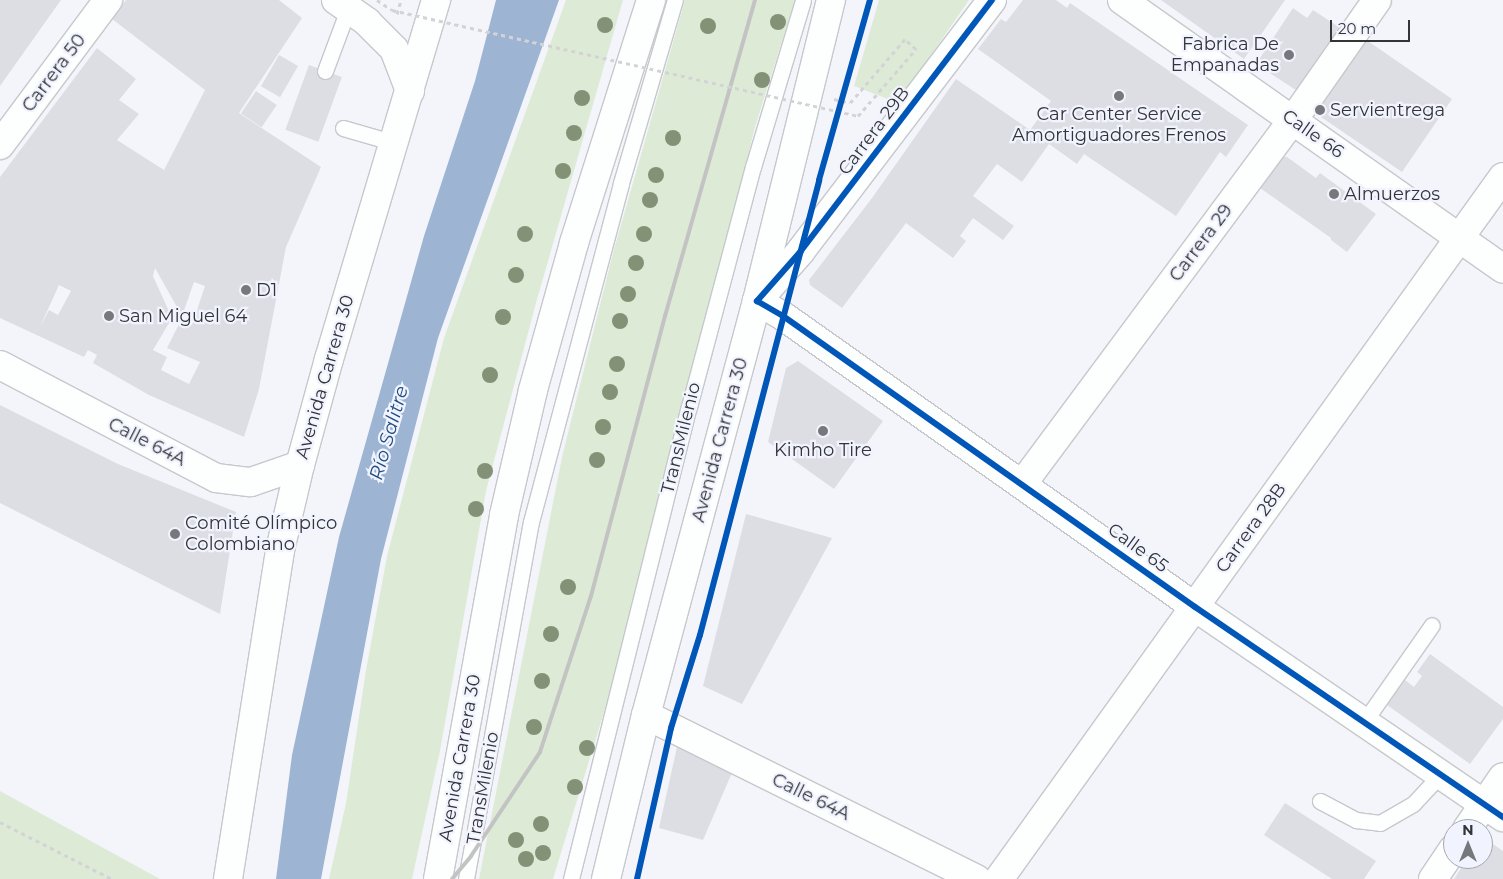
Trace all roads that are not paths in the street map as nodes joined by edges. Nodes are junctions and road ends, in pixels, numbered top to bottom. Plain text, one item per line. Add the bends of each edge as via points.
1 (108, 0) edge
2 (436, 0) edge
3 (651, 0) edge
4 (675, 0) edge
5 (804, 0) edge
6 (831, 0) edge
7 (992, 0) edge
8 (1122, 0) edge
9 (1377, 0) edge
10 (350, 3) edge
11 (325, 70) dead end
12 (410, 90) junction
13 (1293, 120) junction
14 (343, 128) dead end
15 (395, 143) junction
16 (0, 145) edge
17 (1503, 176) edge
18 (1459, 238) junction
19 (1503, 269) edge
20 (757, 301) junction
21 (0, 365) edge
22 (300, 465) junction
23 (1023, 483) junction
24 (1195, 607) junction
25 (1432, 625) dead end
26 (646, 716) junction
27 (1364, 722) junction
28 (1440, 775) junction
29 (1503, 777) edge
30 (1320, 801) dead end
31 (1494, 811) edge
32 (1482, 819) edge
33 (1443, 863) edge
34 (228, 879) edge
35 (438, 879) edge
36 (466, 879) edge
37 (571, 879) edge
38 (606, 879) edge
39 (977, 879) edge
40 (999, 879) edge
41 (1432, 879) edge

1 - 16 main road, Carrera 50
2 - 12 main road, Avenida Carrera 30
3 - 35 main road, Avenida Carrera 30 via 574,243 532,390 504,515
4 - 36 lane, TransMilenio via 621,183 531,522
5 - 37 lane, TransMilenio via 754,167 689,407
6 - 20 main road, Avenida Carrera 30
7 - 20 main road, Carrera 29B via 801,251
8 - 13 main road, Calle 66
9 - 13 main road, Carrera 29
10 - 11 lane
10 - 12 main road via 394,49
12 - 15 main road, Avenida Carrera 30
13 - 18 main road, Calle 66
13 - 23 main road, Carrera 29
14 - 15 lane
15 - 22 main road, Avenida Carrera 30
17 - 18 main road, Carrera 28B
18 - 19 main road, Calle 66
18 - 24 main road, Carrera 28B
20 - 23 main road, Calle 65
20 - 26 main road, Avenida Carrera 30
21 - 22 main road, Calle 64A via 216,478 251,482
22 - 34 main road, Avenida Carrera 30 via 280,550
23 - 24 main road, Calle 65
24 - 27 main road, Calle 65
24 - 40 main road, Carrera 28B
25 - 27 lane
26 - 38 main road, Avenida Carrera 30
26 - 39 main road, Calle 64A
27 - 28 main road, Calle 65
28 - 30 lane via 1413,804 1380,823 1356,820
28 - 31 main road, Calle 65
29 - 31 main road
31 - 32 main road
33 - 41 main road

